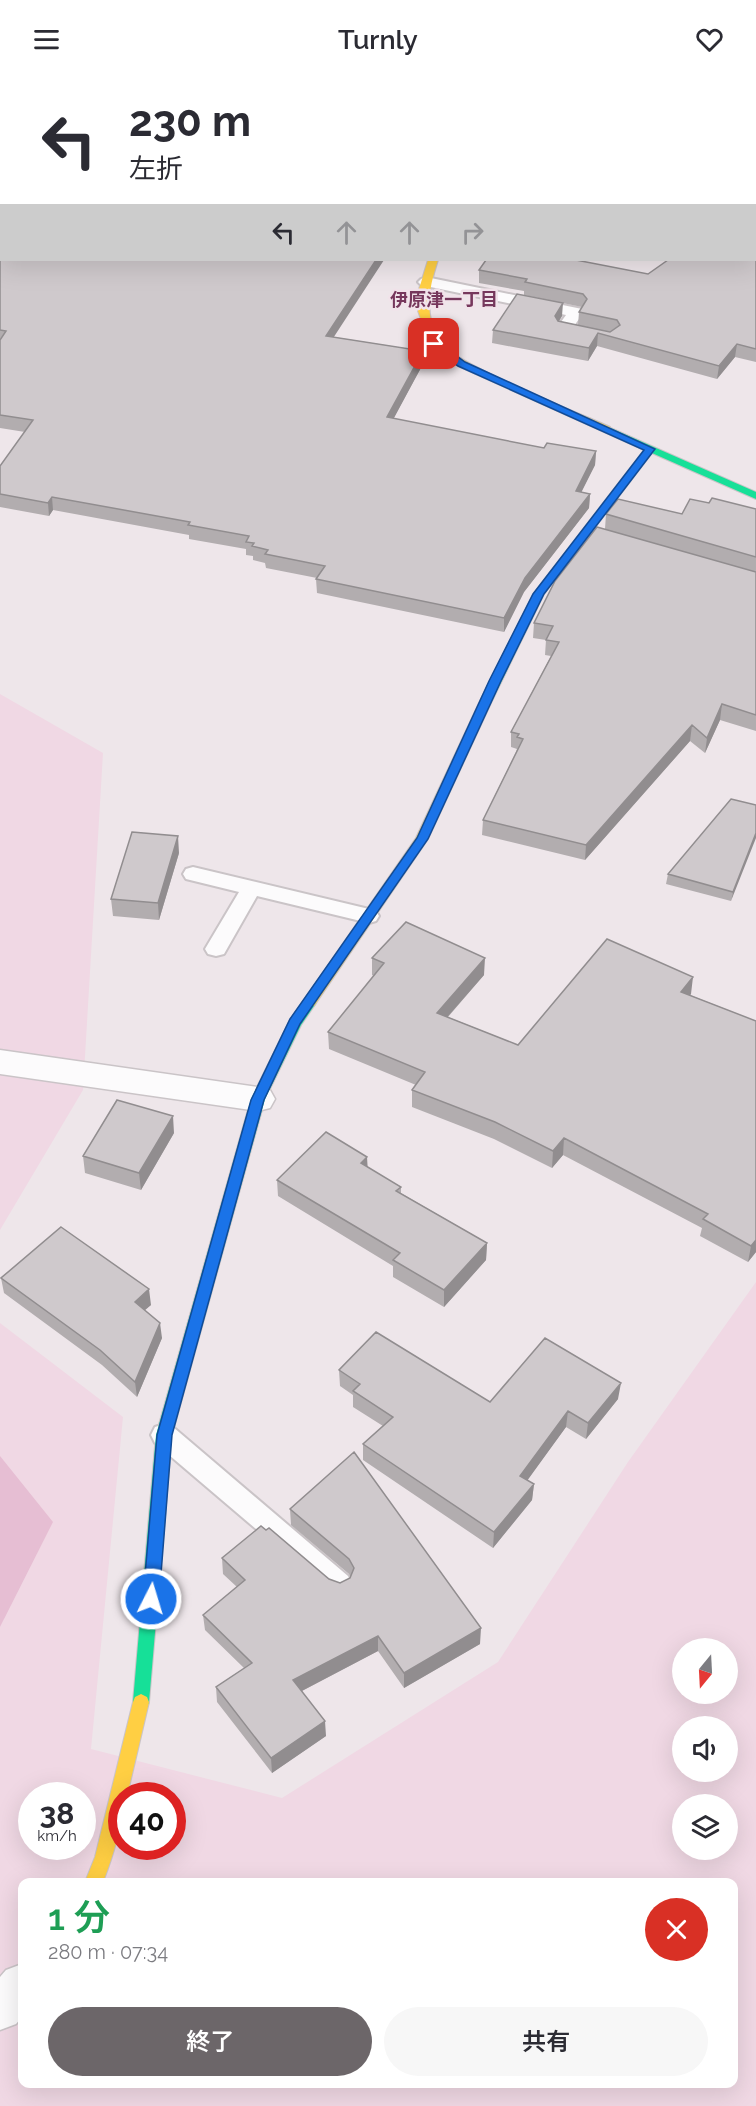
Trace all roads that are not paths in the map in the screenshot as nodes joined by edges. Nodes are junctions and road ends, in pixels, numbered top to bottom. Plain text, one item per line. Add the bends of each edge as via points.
1 (433, 261) edge
2 (426, 282) junction
3 (598, 336) edge
4 (650, 449) junction
5 (756, 496) edge
6 (586, 531) junction
7 (609, 537) edge
8 (193, 874) dead end
9 (252, 888) junction
10 (369, 916) junction
11 (216, 949) dead end
12 (0, 1062) edge
13 (258, 1100) junction
14 (164, 1435) junction
15 (339, 1584) edge
16 (96, 1878) edge
17 (18, 1990) edge
18 (0, 2008) edge

1 - 2 street
2 - 3 lane via 576,312 564,329
2 - 4 street via 423,311 431,337 452,358
4 - 5 street
4 - 6 street
6 - 7 lane
6 - 10 street via 539,594 422,839
8 - 9 lane
9 - 10 lane
9 - 11 lane
10 - 13 street via 295,1023
12 - 13 street
13 - 14 street
14 - 15 lane
14 - 16 street via 144,1692
17 - 18 street

